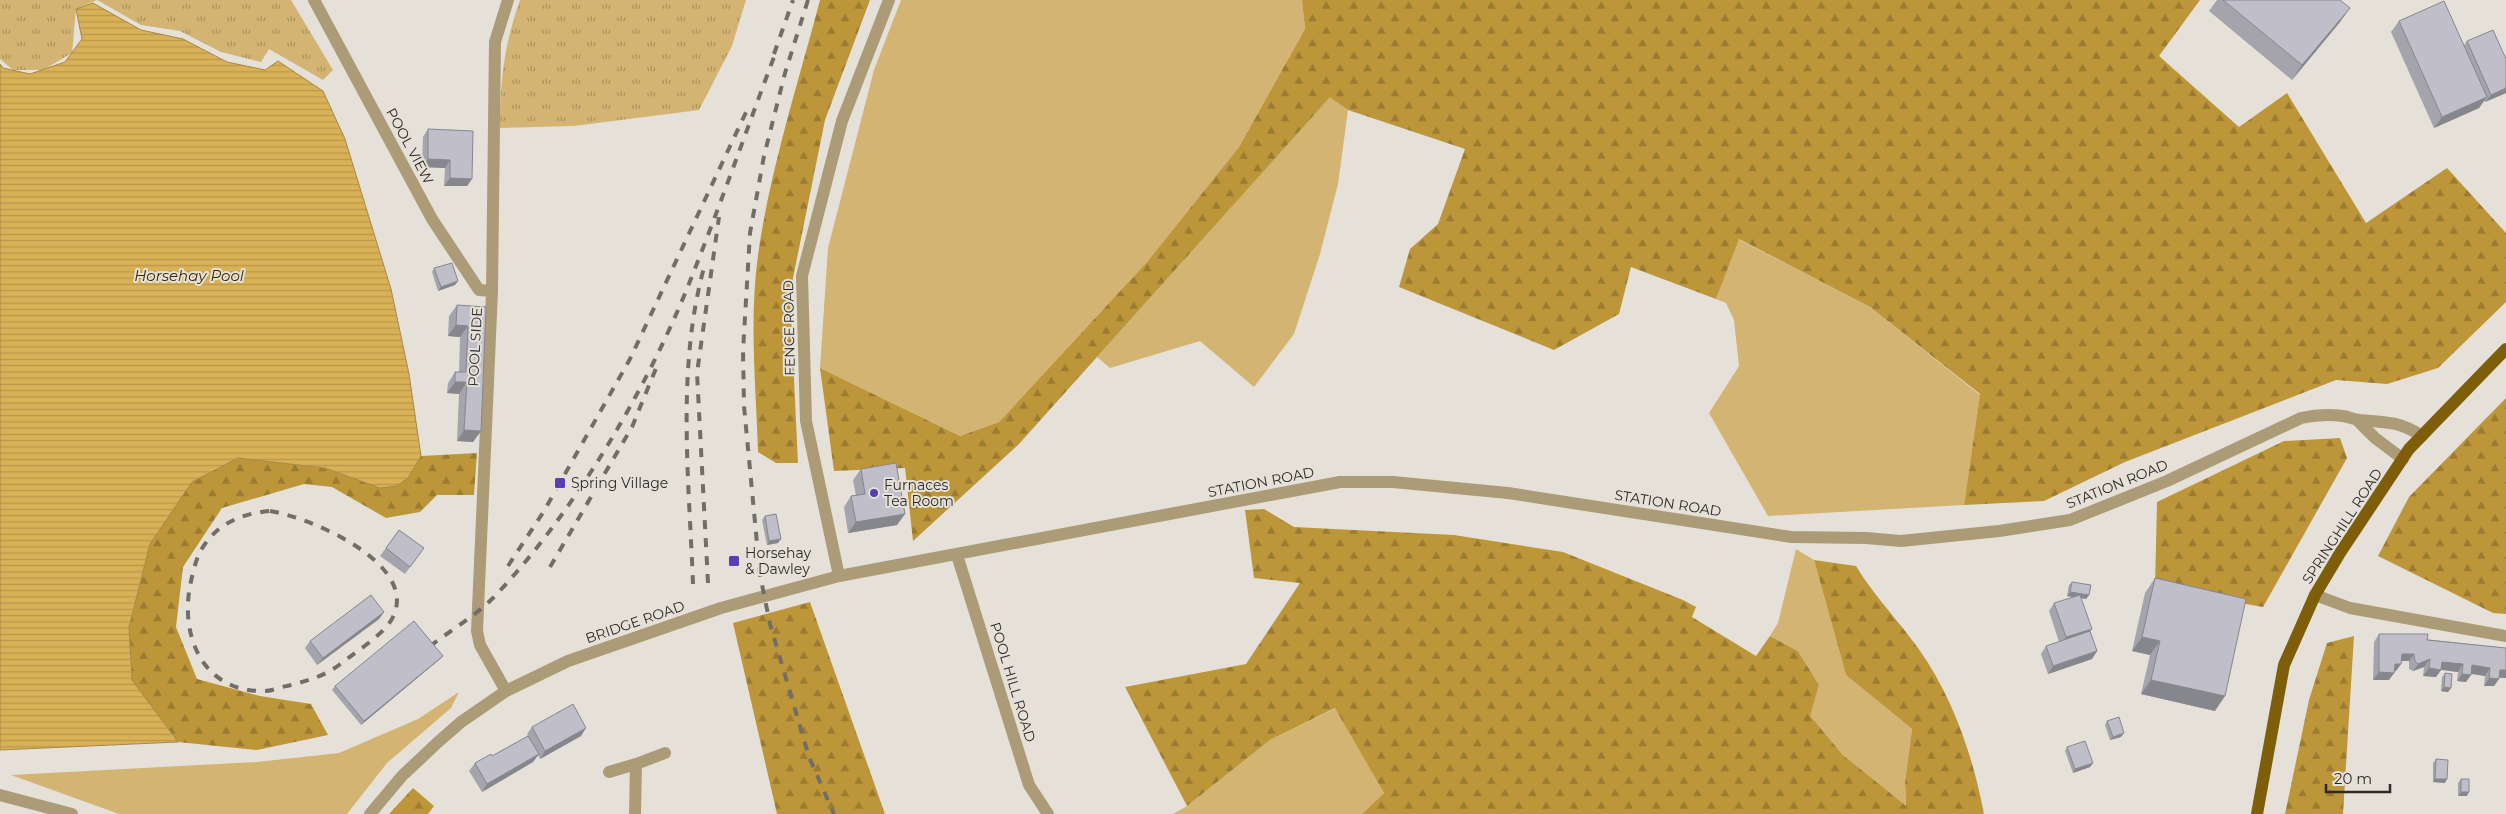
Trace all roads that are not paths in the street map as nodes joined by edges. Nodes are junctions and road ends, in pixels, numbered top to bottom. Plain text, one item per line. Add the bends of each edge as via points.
1 (314, 0) edge
2 (508, 0) edge
3 (888, 0) edge
4 (492, 291) junction
5 (2506, 349) edge
6 (2357, 420) junction
7 (2422, 436) junction
8 (2403, 458) junction
9 (958, 555) junction
10 (839, 576) junction
11 (2315, 595) junction
12 (2506, 636) edge
13 (506, 691) junction
14 (666, 753) dead end
15 (636, 764) junction
16 (609, 772) dead end
17 (0, 795) edge
18 (72, 814) edge
19 (370, 814) edge
20 (635, 814) edge
21 (1048, 814) edge
22 (2257, 814) edge

1 - 4 street, POOL VIEW via 432,219 479,290
2 - 4 street, POOL SIDE via 494,42
3 - 10 street, FENCE ROAD via 842,121 802,276 806,421
4 - 13 street, POOL SIDE via 477,631 480,645
5 - 7 main road, SPRINGHILL ROAD
6 - 7 street, STATION ROAD via 2395,423 2407,426
6 - 8 street
6 - 9 street, STATION ROAD via 2344,416 2300,418 2166,481 2070,520 1901,542 1790,537 1508,493 1393,482 1351,482
7 - 8 main road, SPRINGHILL ROAD
8 - 11 main road, SPRINGHILL ROAD
9 - 10 street, BRIDGE ROAD
9 - 21 street, POOL HILL ROAD via 1029,785
10 - 13 street, BRIDGE ROAD via 721,608 568,661
11 - 12 street via 2350,608
11 - 22 main road, SPRINGHILL ROAD via 2284,665
13 - 19 street, BRIDGE ROAD via 437,743 402,776
14 - 15 street
15 - 16 street
15 - 20 street
17 - 18 street

